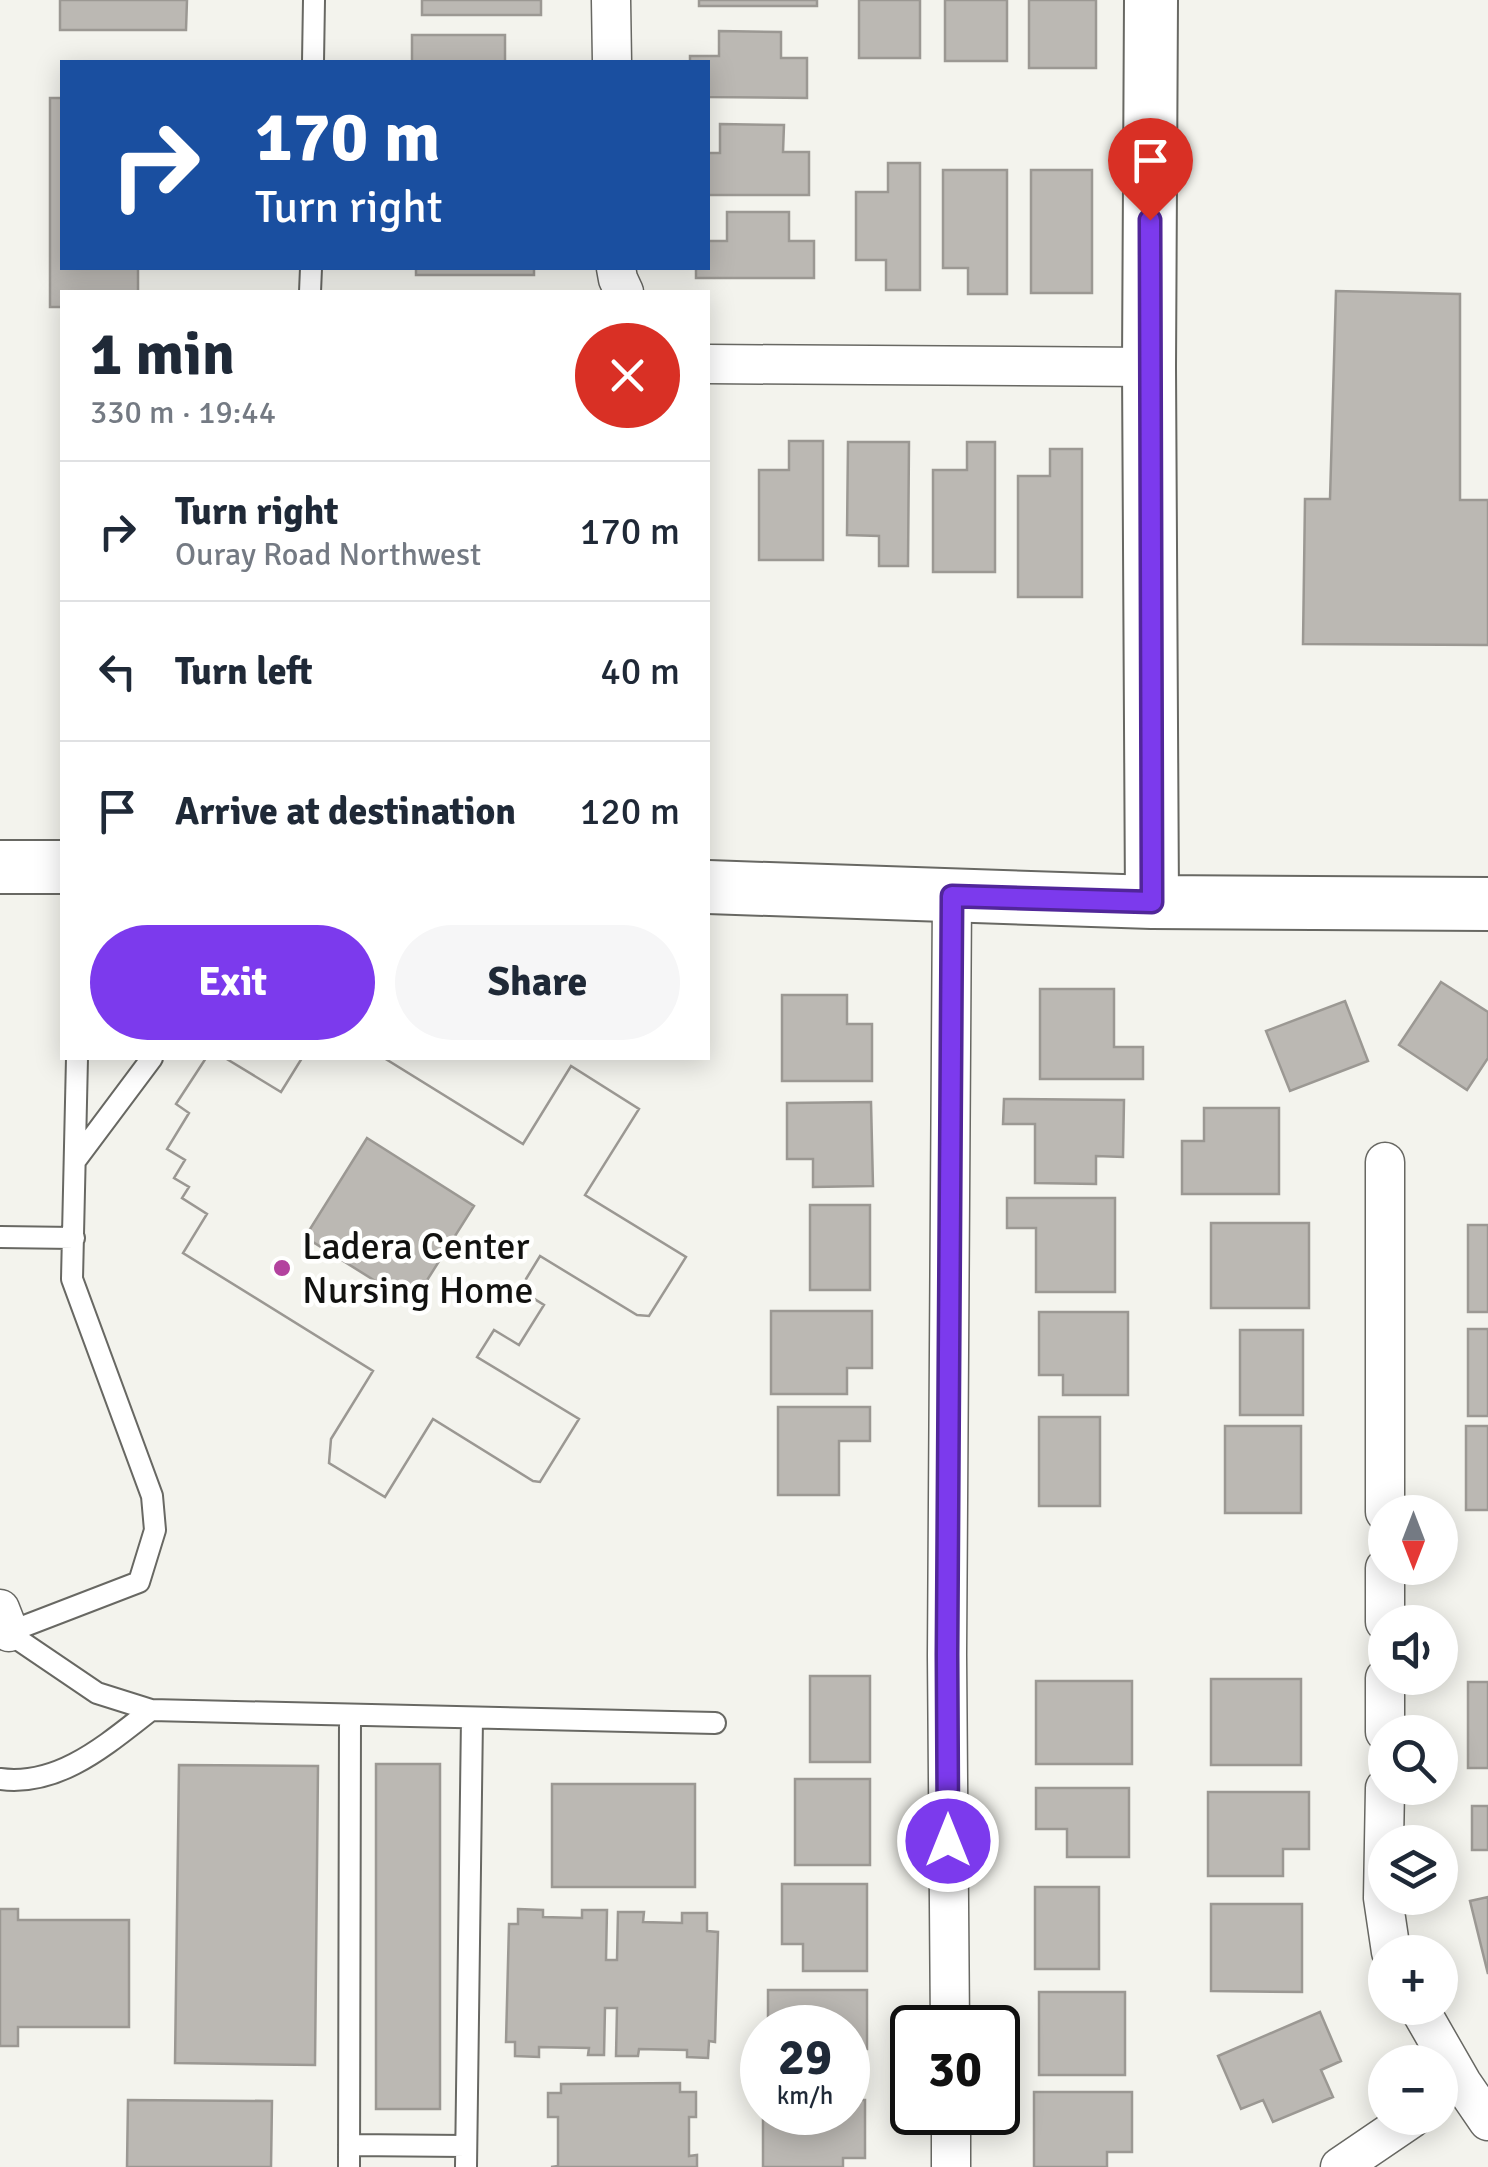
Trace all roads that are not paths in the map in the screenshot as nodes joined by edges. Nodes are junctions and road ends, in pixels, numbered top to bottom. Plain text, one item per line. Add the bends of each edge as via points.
1 (314, 0) edge
2 (611, 0) edge
3 (1151, 0) edge
4 (313, 60) edge
5 (612, 60) edge
6 (710, 364) edge
7 (1150, 367) junction
8 (0, 867) edge
9 (60, 867) edge
10 (710, 888) edge
11 (952, 896) junction
12 (1152, 902) junction
13 (1488, 904) edge
14 (77, 1060) edge
15 (151, 1060) edge
16 (75, 1161) junction
17 (1385, 1162) dead end
18 (0, 1237) edge
19 (74, 1238) junction
20 (1385, 1495) edge
21 (3, 1624) edge
22 (150, 1710) junction
23 (350, 1714) junction
24 (472, 1718) junction
25 (715, 1723) dead end
26 (0, 1779) edge
27 (1385, 1805) edge
28 (1389, 1935) edge
29 (950, 2005) edge
30 (1458, 2097) edge
31 (1488, 2121) edge
32 (950, 2135) edge
33 (1387, 2135) edge
34 (349, 2145) junction
35 (466, 2157) edge
36 (349, 2167) edge
37 (951, 2167) edge
38 (1340, 2167) edge

1 - 4 lane
2 - 5 street
3 - 7 street
6 - 7 street
7 - 12 street
8 - 9 street
10 - 11 street
11 - 12 street
11 - 29 street
12 - 13 street
14 - 16 lane
15 - 16 lane
16 - 19 lane
17 - 20 street
18 - 19 lane
19 - 21 lane via 72,1280 152,1496 155,1530 139,1582
21 - 22 lane via 97,1693
22 - 23 lane
22 - 26 lane via 95,1754 48,1776
23 - 24 lane
23 - 34 lane
24 - 25 lane
24 - 35 lane
27 - 28 street
30 - 31 street
32 - 37 street
33 - 38 street
34 - 35 lane
34 - 36 lane

